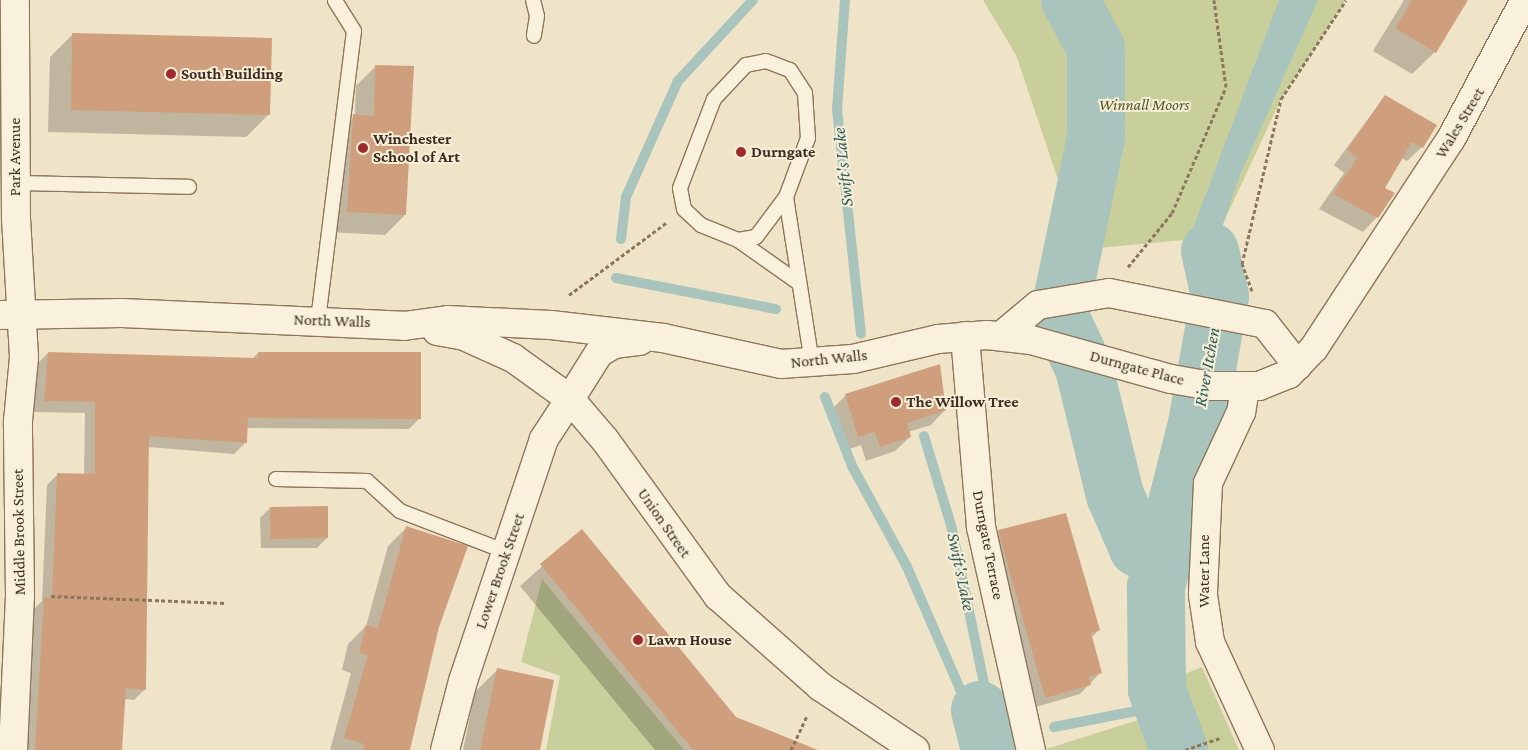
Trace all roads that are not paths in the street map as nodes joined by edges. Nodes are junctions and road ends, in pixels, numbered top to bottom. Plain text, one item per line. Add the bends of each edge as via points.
1 (15, 0) edge
2 (335, 0) edge
3 (533, 0) edge
4 (1525, 0) edge
5 (534, 36) dead end
6 (15, 183) junction
7 (189, 187) dead end
8 (786, 196) junction
9 (738, 240) junction
10 (1386, 241) joint
11 (799, 283) junction
12 (9, 314) edge
13 (318, 320) junction
14 (404, 326) junction
15 (965, 336) junction
16 (1001, 336) junction
17 (663, 338) junction
18 (812, 363) junction
19 (1298, 366) junction
20 (1240, 387) junction
21 (570, 399) junction
22 (276, 479) dead end
23 (507, 552) junction
24 (13, 750) edge
25 (445, 750) edge
26 (915, 750) edge
27 (1031, 750) edge
28 (1260, 750) edge

1 - 6 street, Park Avenue
2 - 13 lane via 354,31
3 - 5 lane via 537,16
4 - 10 street, Wales Street via 1499,56
6 - 7 lane
6 - 12 street, Park Avenue
8 - 9 lane via 756,237
8 - 9 lane via 808,138 806,93 790,70 766,61 746,65 714,99 680,188 684,209 701,225
8 - 11 lane
9 - 11 lane
10 - 19 street, Durngate Place via 1314,348
11 - 18 lane
12 - 13 street, North Walls
12 - 24 street, Middle Brook Street via 24,357 18,422 20,595
13 - 14 street, North Walls
14 - 17 street, North Walls via 458,320 551,325
14 - 21 street, Union Street via 464,336 512,358
15 - 16 street, Durngate Place
15 - 18 street, North Walls
15 - 27 street, Durngate Terrace via 981,527
16 - 19 street via 1038,305 1108,293 1265,324
16 - 20 street, Durngate Place via 1054,346 1171,379
17 - 18 street, North Walls via 781,364
17 - 21 street, North Walls via 614,344 599,353
19 - 20 street, Durngate Place via 1280,379
20 - 28 street, Water Lane via 1241,412 1208,483 1203,595 1212,650
21 - 23 street, Lower Brook Street via 544,440
21 - 26 street, Union Street via 605,440 718,596 821,687
22 - 23 lane via 367,481 400,511
23 - 25 street, Lower Brook Street

